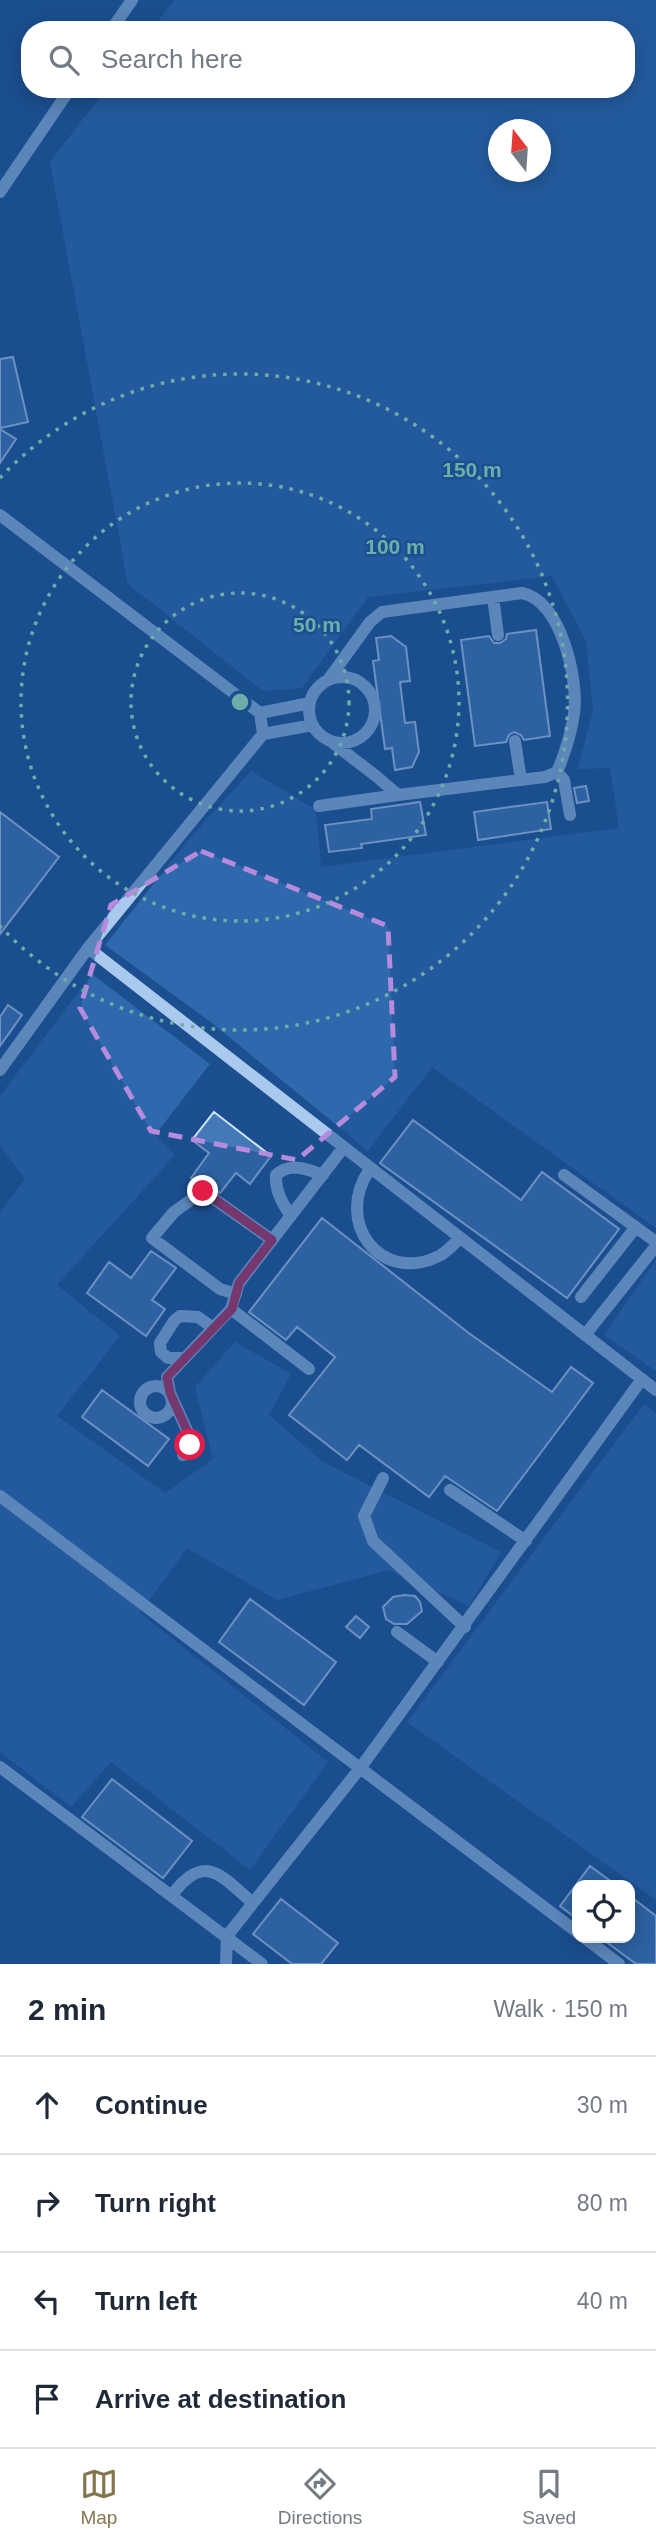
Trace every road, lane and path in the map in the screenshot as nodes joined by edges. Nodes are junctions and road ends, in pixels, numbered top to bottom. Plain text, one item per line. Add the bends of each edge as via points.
1 (132, 0) edge
2 (117, 21) edge
3 (64, 98) edge
4 (0, 192) edge
5 (0, 515) edge
6 (493, 597) junction
7 (498, 635) dead end
8 (328, 680) junction
9 (310, 703) junction
10 (260, 713) junction
11 (313, 725) junction
12 (263, 734) junction
13 (329, 740) junction
14 (515, 741) dead end
15 (557, 772) junction
16 (521, 780) junction
17 (398, 795) junction
18 (318, 806) dead end
19 (570, 815) dead end
20 (88, 948) junction
21 (0, 1070) edge
22 (343, 1148) junction
23 (370, 1169) junction
24 (323, 1175) junction
25 (564, 1175) dead end
26 (291, 1216) junction
27 (636, 1227) junction
28 (460, 1238) junction
29 (272, 1240) junction
30 (656, 1244) edge
31 (236, 1294) junction
32 (581, 1297) dead end
33 (232, 1309) junction
34 (213, 1328) junction
35 (585, 1335) junction
36 (185, 1359) junction
37 (309, 1368) dead end
38 (642, 1379) junction
39 (656, 1390) edge
40 (183, 1455) dead end
41 (383, 1478) dead end
42 (450, 1490) dead end
43 (0, 1496) edge
44 (526, 1541) junction
45 (464, 1627) junction
46 (397, 1632) dead end
47 (438, 1662) junction
48 (0, 1767) edge
49 (361, 1767) junction
50 (172, 1895) junction
51 (253, 1903) junction
52 (572, 1928) edge
53 (227, 1936) junction
54 (592, 1943) edge
55 (226, 1964) edge
56 (262, 1964) edge
57 (619, 1964) edge

1 - 2 lane
3 - 4 lane
5 - 10 lane
6 - 7 lane
6 - 8 lane via 382,612
6 - 15 lane via 522,593 537,599 563,639 575,690 574,712
8 - 9 lane
8 - 13 lane via 339,677 360,682 368,689 375,709 360,737 340,743
9 - 10 lane
9 - 11 lane
10 - 12 lane
11 - 12 lane
11 - 13 lane
12 - 20 lane
13 - 17 lane
14 - 16 lane
15 - 16 lane
15 - 19 lane via 564,780
16 - 17 lane
17 - 18 lane
20 - 21 lane
20 - 22 lane
22 - 23 lane
22 - 24 lane
23 - 28 lane
23 - 28 lane via 360,1186 356,1211 362,1234 376,1250 399,1262 414,1262 440,1256
24 - 26 lane
24 - 26 lane via 297,1167 276,1175 279,1195
25 - 27 lane
26 - 29 lane
27 - 30 lane
27 - 32 lane
28 - 35 lane
29 - 31 lane via 239,1283
29 - 31 lane via 203,1191 174,1212 152,1238 220,1289
30 - 35 lane
31 - 33 lane
33 - 34 lane
33 - 37 lane
34 - 36 lane
34 - 36 lane via 198,1317 180,1316 174,1321 160,1343 161,1352
35 - 38 lane
36 - 40 lane via 167,1377 190,1437
38 - 39 lane
38 - 44 lane
41 - 45 lane via 364,1516 373,1541
42 - 44 lane
43 - 49 lane
44 - 45 lane
45 - 47 lane
46 - 47 lane
47 - 49 lane
48 - 50 lane
49 - 51 lane
49 - 52 lane
50 - 51 lane via 191,1875 213,1871
50 - 53 lane
51 - 53 lane
53 - 55 lane
53 - 56 lane
54 - 57 lane

